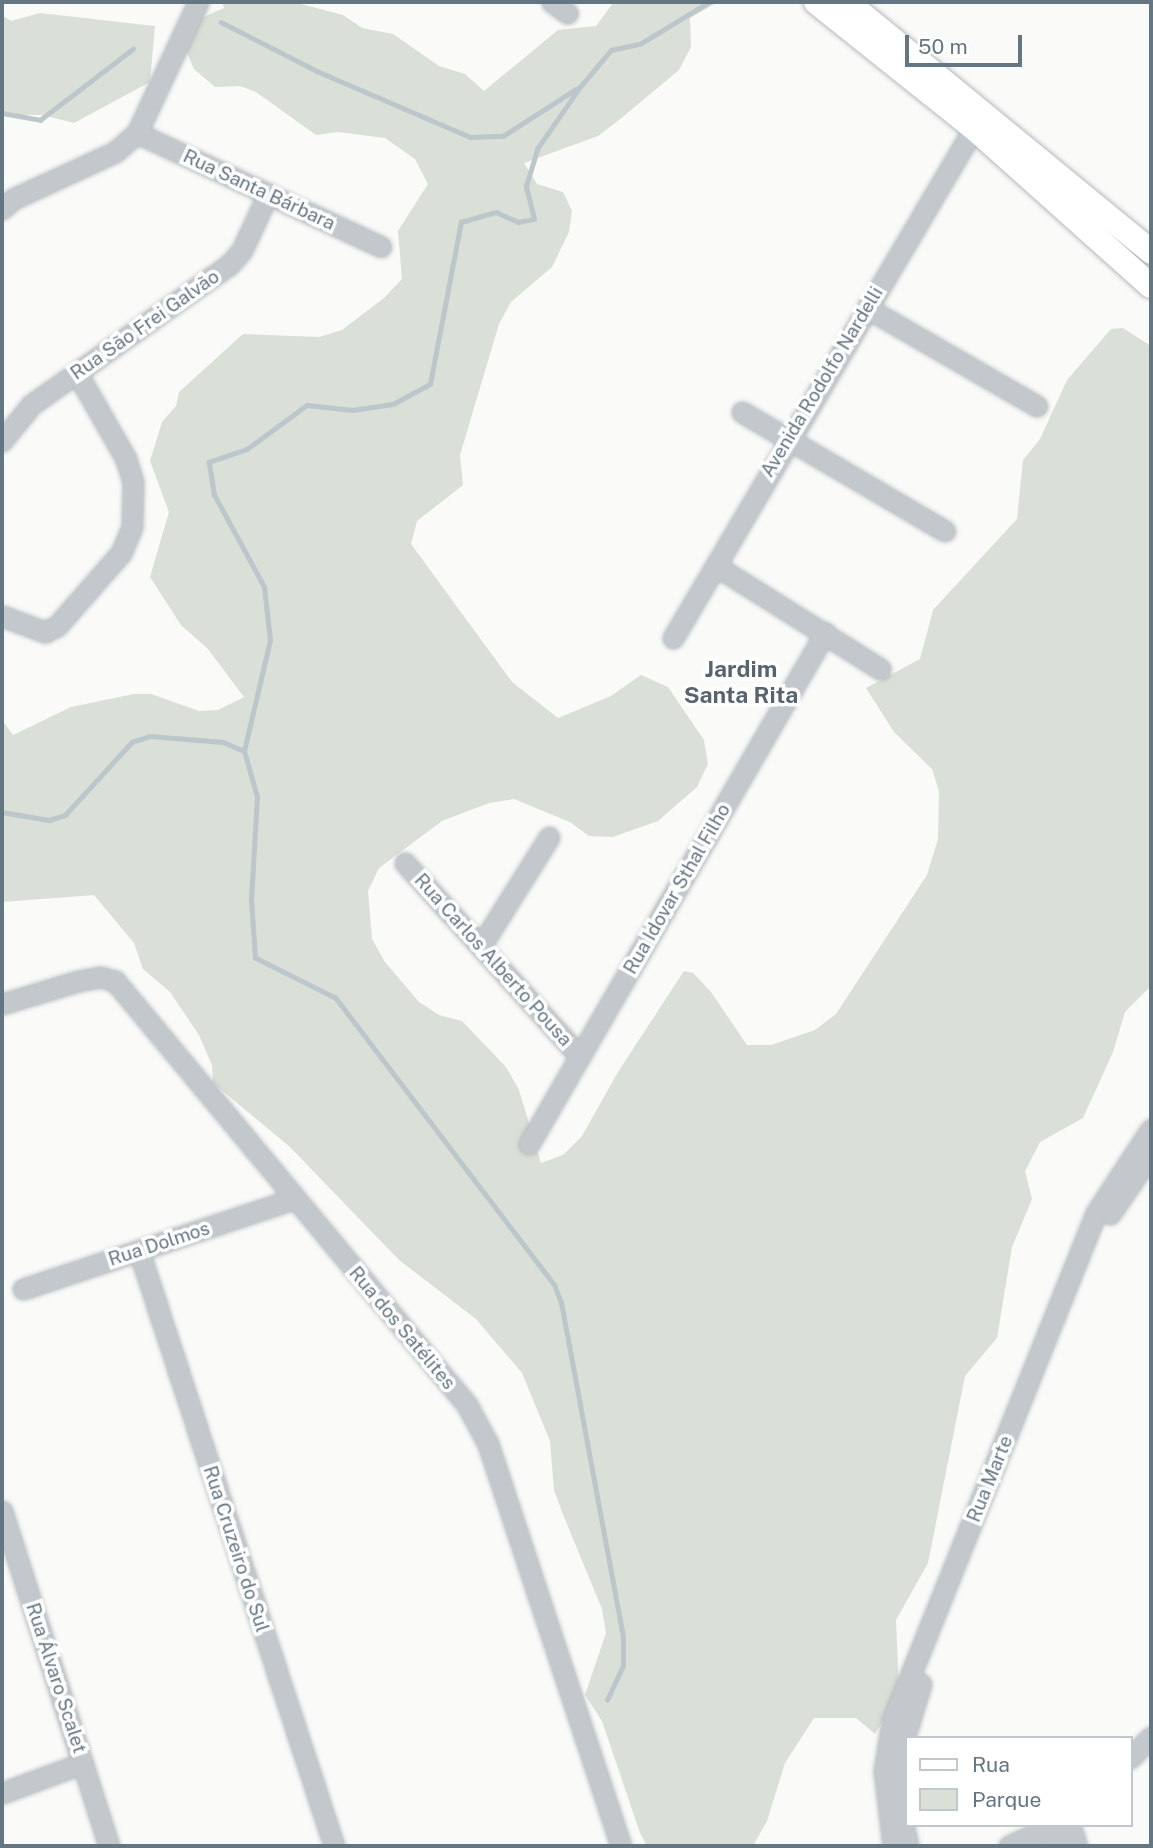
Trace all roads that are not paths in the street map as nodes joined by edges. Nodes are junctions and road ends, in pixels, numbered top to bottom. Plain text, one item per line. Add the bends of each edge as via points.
1 (198, 2) edge
2 (817, 2) edge
3 (847, 2) edge
4 (974, 128) junction
5 (137, 133) junction
6 (268, 194) junction
7 (2, 209) edge
8 (381, 247) dead end
9 (1151, 252) edge
10 (1151, 286) edge
11 (867, 307) junction
12 (77, 373) junction
13 (1037, 406) dead end
14 (742, 412) dead end
15 (787, 439) junction
16 (2, 441) edge
17 (944, 531) dead end
18 (716, 566) junction
19 (2, 616) edge
20 (825, 633) junction
21 (673, 638) dead end
22 (880, 669) dead end
23 (549, 836) dead end
24 (405, 863) dead end
25 (482, 944) junction
26 (2, 1004) edge
27 (580, 1057) junction
28 (1151, 1129) edge
29 (529, 1144) dead end
30 (1151, 1154) edge
31 (294, 1199) junction
32 (139, 1251) junction
33 (23, 1289) dead end
34 (2, 1511) edge
35 (905, 1736) edge
36 (1151, 1737) edge
37 (904, 1738) edge
38 (1132, 1756) edge
39 (83, 1763) junction
40 (2, 1793) edge
41 (1071, 1827) edge
42 (1050, 1828) edge
43 (109, 1846) edge
44 (334, 1846) edge
45 (621, 1846) edge
46 (892, 1846) edge
47 (908, 1846) edge
48 (1009, 1846) edge
49 (1065, 1846) edge
50 (1077, 1846) edge

1 - 5 street
2 - 4 main road
3 - 9 main road
4 - 10 main road
4 - 11 street, Avenida Rodolfo Nardelli
5 - 6 street, Rua Santa Bárbara
5 - 7 street via 115,152 13,199
6 - 8 street, Rua Santa Bárbara
6 - 12 street, Rua São Frei Galvão via 242,250 230,264
11 - 13 street
11 - 15 street, Avenida Rodolfo Nardelli
12 - 16 street, Rua São Frei Galvão via 31,405
12 - 19 street via 133,481 132,527 121,553 57,626 46,632
14 - 15 street
15 - 17 street
15 - 18 street, Avenida Rodolfo Nardelli
18 - 20 street
18 - 21 street, Avenida Rodolfo Nardelli
20 - 22 street
20 - 27 street, Rua Idovar Sthal Filho
23 - 25 street
24 - 25 street, Rua Carlos Alberto Pousa
25 - 27 street, Rua Carlos Alberto Pousa
26 - 31 street, Rua dos Satélites via 100,976 115,981 132,995
27 - 29 street, Rua Idovar Sthal Filho
28 - 46 street, Rua Marte via 1096,1213 892,1721 884,1771
30 - 35 street, Rua Marte via 1108,1218 914,1701
31 - 32 street, Rua Dolmos
31 - 45 street, Rua dos Satélites via 467,1405 483,1434
32 - 33 street, Rua Dolmos
32 - 44 street, Rua Cruzeiro do Sul
34 - 39 street, Rua Álvaro Scalet
36 - 38 street
37 - 47 street, Rua Marte via 898,1801
39 - 40 street
39 - 43 street, Rua Álvaro Scalet
41 - 50 street
42 - 48 street
42 - 49 street

